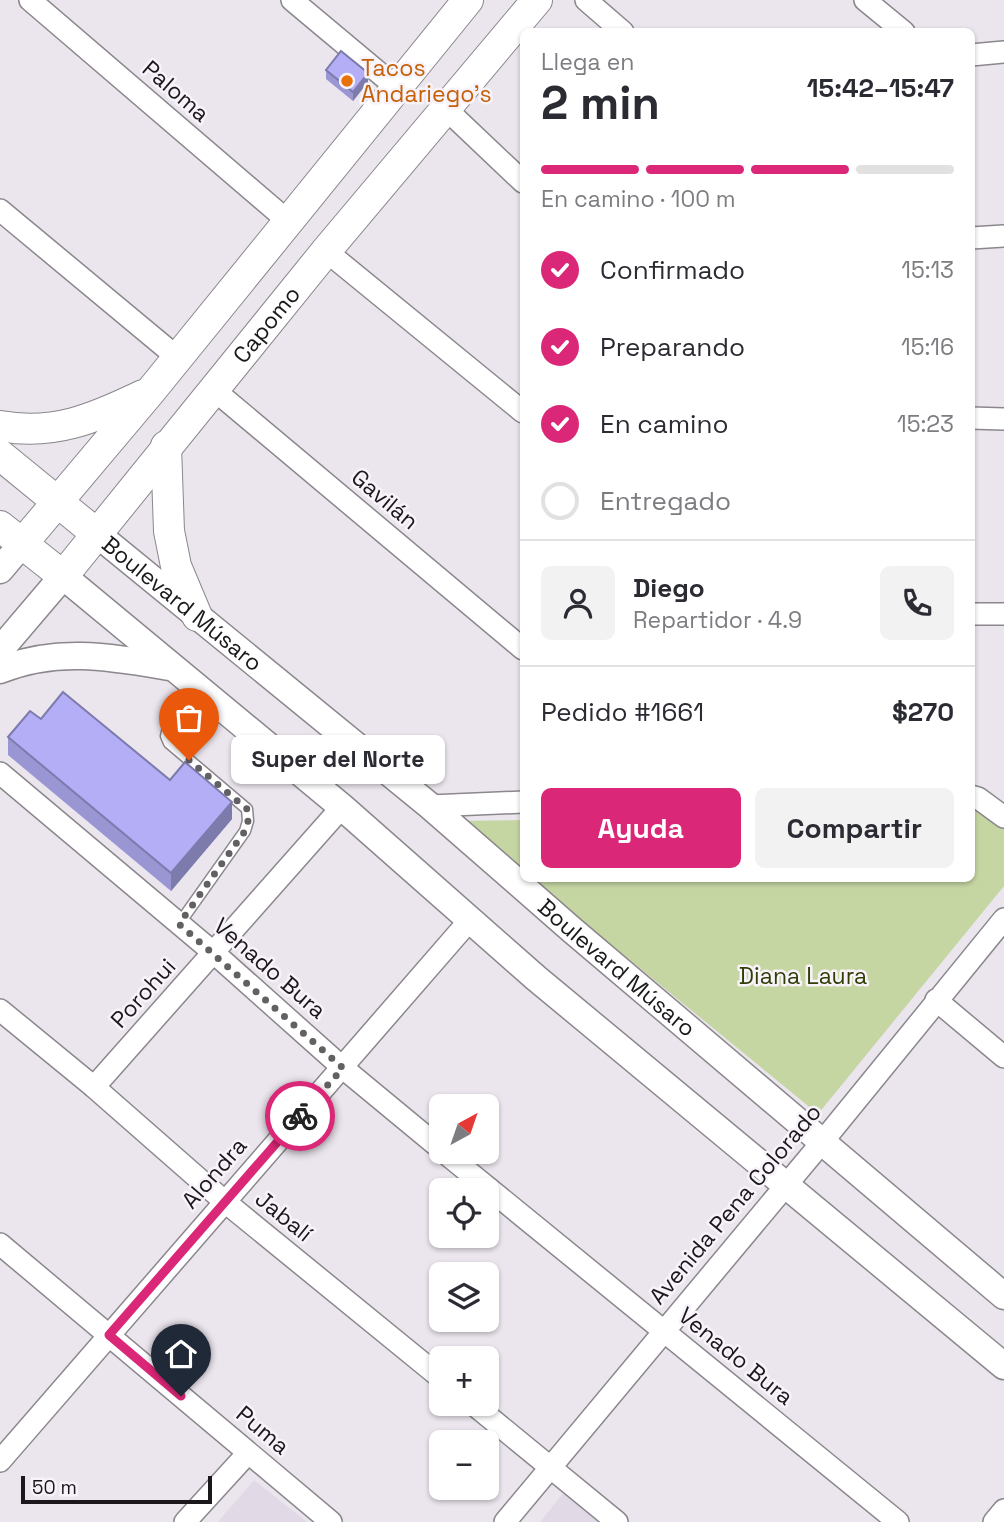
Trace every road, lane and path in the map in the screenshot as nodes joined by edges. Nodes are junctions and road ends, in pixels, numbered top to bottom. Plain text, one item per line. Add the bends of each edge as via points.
1 (30, 0) edge
2 (292, 0) edge
3 (468, 0) edge
4 (537, 0) edge
5 (586, 0) edge
6 (865, 0) edge
7 (618, 28) edge
8 (899, 28) edge
9 (1004, 52) edge
10 (975, 55) edge
11 (396, 88) junction
12 (446, 109) junction
13 (520, 179) edge
14 (0, 210) edge
15 (289, 222) junction
16 (1004, 236) edge
17 (975, 238) edge
18 (326, 251) junction
19 (178, 358) junction
20 (213, 389) junction
21 (150, 392) junction
22 (520, 410) edge
23 (975, 418) edge
24 (1004, 419) edge
25 (0, 426) edge
26 (166, 446) junction
27 (0, 455) edge
28 (58, 502) junction
29 (97, 534) junction
30 (11, 535) edge
31 (0, 570) edge
32 (63, 576) junction
33 (975, 614) edge
34 (1004, 614) edge
35 (197, 616) junction
36 (520, 646) edge
37 (0, 650) edge
38 (172, 667) junction
39 (0, 670) edge
40 (201, 690) junction
41 (0, 773) edge
42 (975, 797) edge
43 (520, 802) edge
44 (430, 806) junction
45 (342, 807) junction
46 (1004, 817) edge
47 (1004, 919) edge
48 (470, 921) junction
49 (179, 924) junction
50 (214, 953) junction
51 (936, 1000) junction
52 (0, 1010) edge
53 (1004, 1057) edge
54 (343, 1068) junction
55 (94, 1087) junction
56 (429, 1139) edge
57 (823, 1141) junction
58 (459, 1164) edge
59 (787, 1184) junction
60 (224, 1201) junction
61 (0, 1244) edge
62 (1004, 1296) edge
63 (664, 1331) junction
64 (109, 1335) junction
65 (1004, 1366) edge
66 (429, 1368) edge
67 (488, 1416) edge
68 (248, 1453) junction
69 (0, 1461) edge
70 (551, 1467) junction
71 (1004, 1510) edge
72 (185, 1522) edge
73 (331, 1522) edge
74 (505, 1522) edge
75 (618, 1522) edge
76 (898, 1522) edge
77 (994, 1522) edge

1 - 15 street, Paloma
2 - 11 street
3 - 11 main road, Capomo
4 - 12 main road, Capomo
5 - 7 street
6 - 8 street
9 - 10 street
11 - 15 main road, Capomo
12 - 13 street
12 - 18 main road, Capomo
14 - 19 street
15 - 19 main road, Capomo
16 - 17 street
18 - 20 main road, Capomo
18 - 22 street
19 - 21 main road, Capomo
20 - 26 main road, Capomo
20 - 36 street, Gavilán
21 - 25 main road via 50,429
21 - 28 main road, Capomo
23 - 24 street
26 - 29 main road, Capomo
26 - 35 main road via 169,531 176,566
27 - 28 main road, Boulevard Músaro
28 - 29 main road, Boulevard Músaro
28 - 30 main road, Capomo
29 - 32 main road, Capomo
29 - 35 street, Boulevard Músaro
30 - 31 street, Capomo
30 - 32 main road
32 - 37 street, Capomo
32 - 38 street
33 - 34 street
35 - 44 street, Boulevard Músaro
38 - 39 street via 97,655 25,660
38 - 40 street
40 - 45 street
40 - 49 lane via 168,727 166,736 247,809 248,821
41 - 49 street, Venado Bura
42 - 46 street
43 - 44 street
44 - 57 street, Boulevard Músaro
45 - 48 street
45 - 50 street, Porohui
47 - 51 street, Avenida Pena Colorado
48 - 54 street, Alondra
48 - 59 street
49 - 50 street, Venado Bura
50 - 54 street, Venado Bura
50 - 55 street, Porohui
51 - 53 street
51 - 57 street, Avenida Pena Colorado
52 - 55 street, Jabalí
54 - 56 street, Venado Bura
54 - 60 street, Alondra
55 - 60 street, Jabalí
57 - 59 street, Avenida Pena Colorado
57 - 62 street, Boulevard Músaro
58 - 63 street, Venado Bura
59 - 63 street, Avenida Pena Colorado
59 - 65 street
60 - 64 street, Alondra
60 - 66 street, Jabalí
61 - 64 street, Puma
63 - 70 street, Avenida Pena Colorado
63 - 76 street, Venado Bura
64 - 68 street, Puma
64 - 69 street, Alondra
67 - 70 street
68 - 72 street
68 - 73 street, Puma
70 - 74 street, Avenida Pena Colorado
70 - 75 street
71 - 77 street

